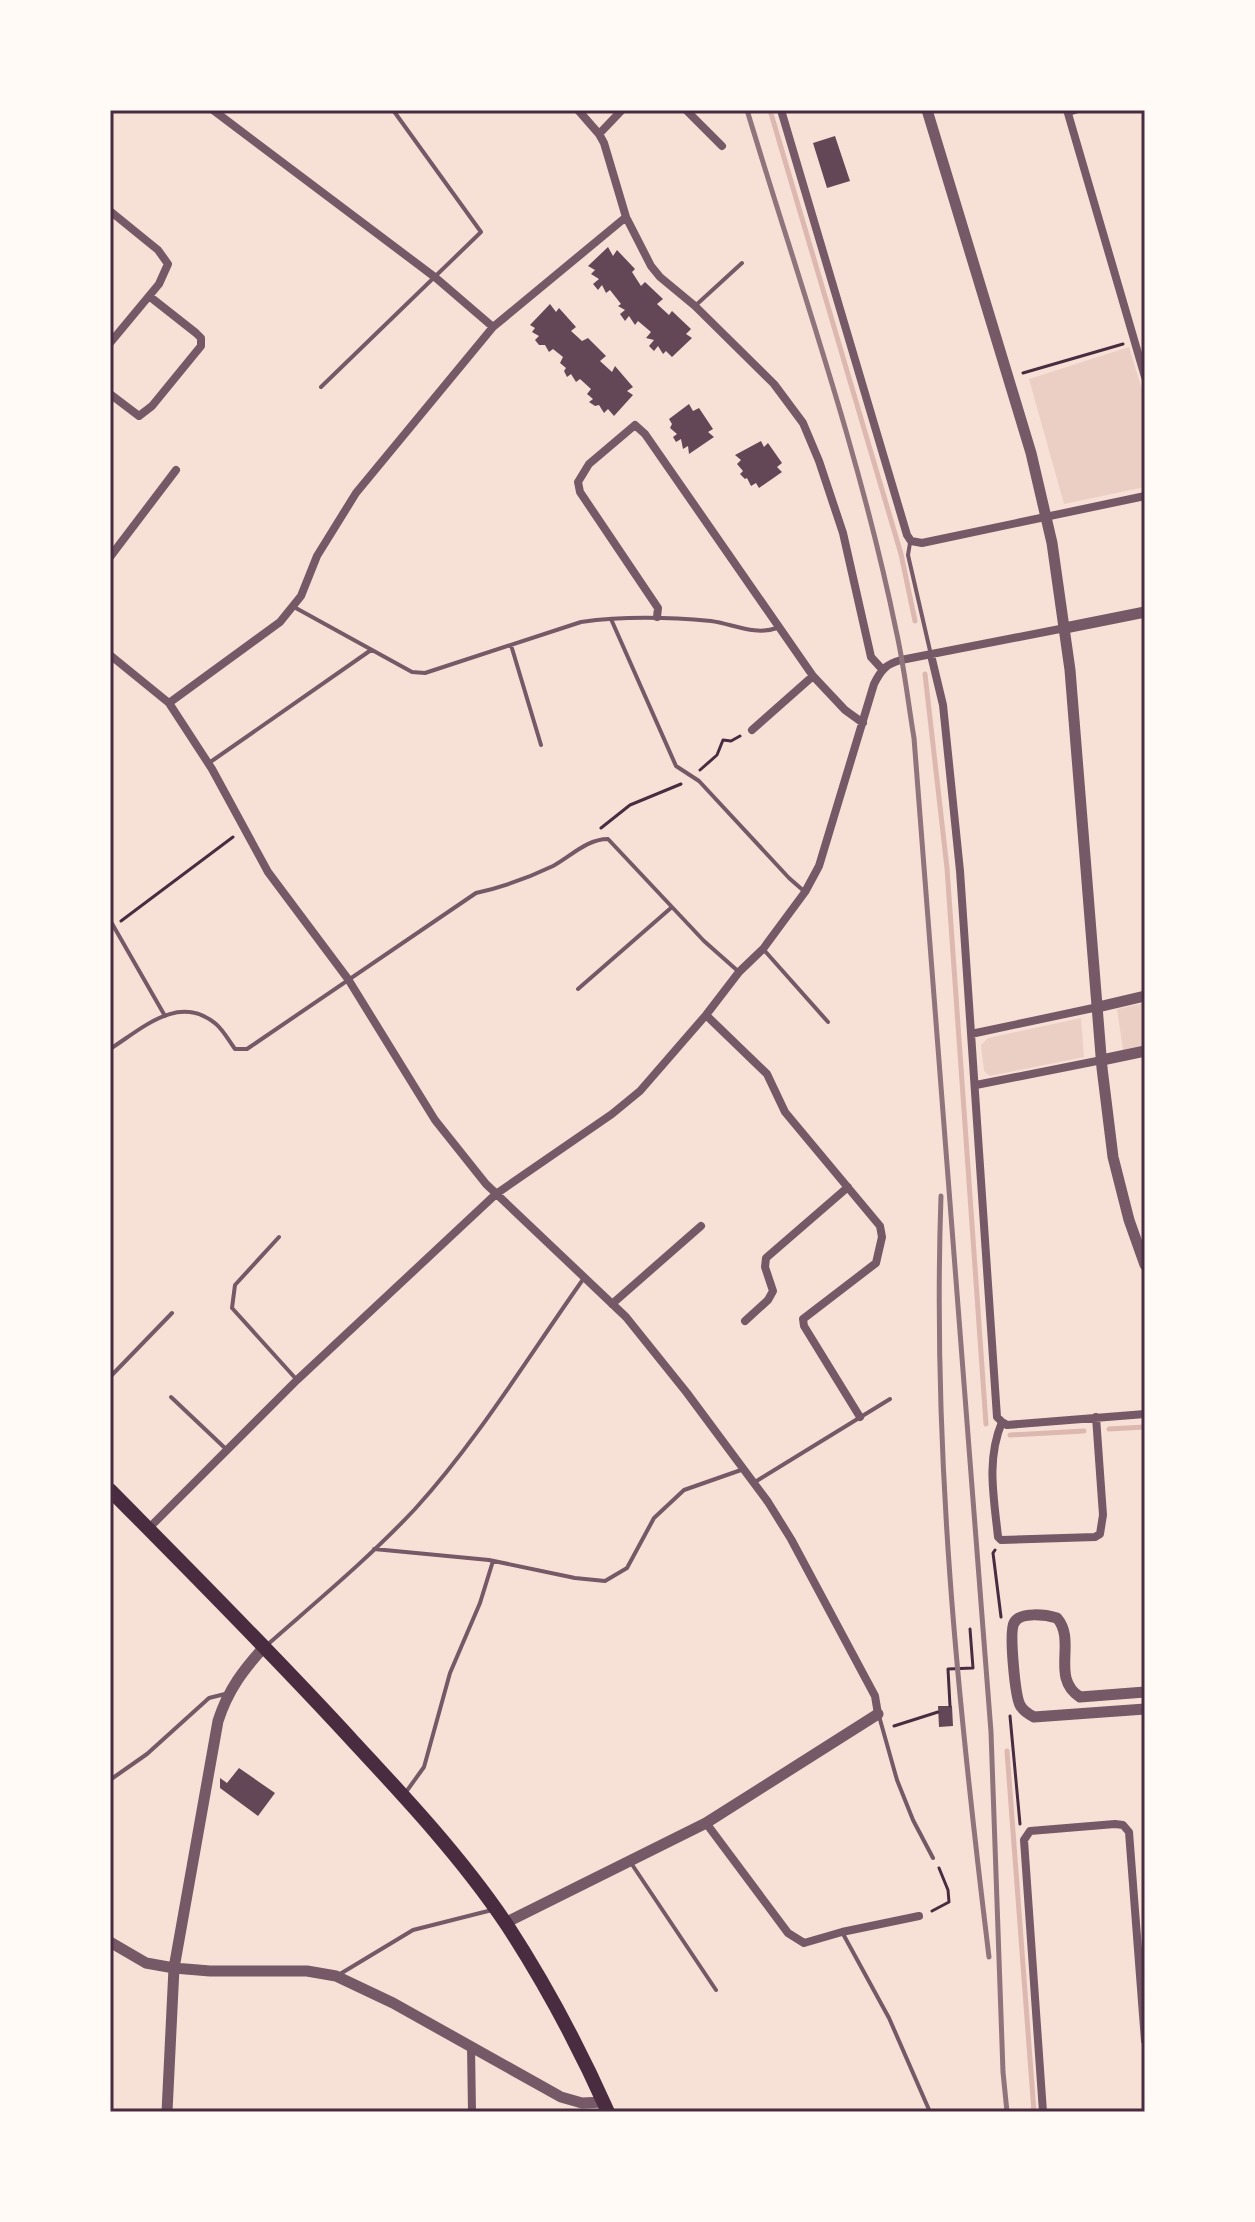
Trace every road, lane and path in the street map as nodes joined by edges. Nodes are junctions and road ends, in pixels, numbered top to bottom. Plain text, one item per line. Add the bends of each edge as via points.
1 (213, 110) edge
2 (393, 110) edge
3 (578, 110) edge
4 (622, 110) edge
5 (686, 110) edge
6 (781, 110) edge
7 (927, 110) edge
8 (1081, 110) edge
9 (1068, 112) edge
10 (599, 134) junction
11 (722, 146) dead end
12 (110, 211) edge
13 (626, 217) junction
14 (742, 263) dead end
15 (436, 278) junction
16 (149, 296) junction
17 (695, 306) junction
18 (493, 327) junction
19 (1133, 339) junction
20 (110, 343) edge
21 (1023, 373) dead end
22 (1145, 377) edge
23 (321, 387) dead end
24 (114, 397) edge
25 (110, 409) edge
26 (176, 470) dead end
27 (1145, 496) edge
28 (1047, 517) junction
29 (911, 541) junction
30 (110, 557) edge
31 (294, 607) junction
32 (1145, 612) edge
33 (657, 617) junction
34 (611, 619) junction
35 (777, 628) junction
36 (1065, 628) junction
37 (511, 645) junction
38 (371, 650) junction
39 (110, 655) edge
40 (931, 655) junction
41 (882, 669) junction
42 (813, 676) junction
43 (169, 703) junction
44 (863, 723) junction
45 (752, 730) joint
46 (541, 745) dead end
47 (208, 764) junction
48 (692, 776) junction
49 (243, 829) junction
50 (597, 839) junction
51 (805, 892) junction
52 (672, 907) junction
53 (110, 920) edge
54 (114, 927) junction
55 (763, 949) junction
56 (739, 972) junction
57 (348, 979) junction
58 (578, 989) dead end
59 (1145, 996) edge
60 (1098, 1007) junction
61 (706, 1015) junction
62 (165, 1016) junction
63 (828, 1022) dead end
64 (971, 1034) junction
65 (110, 1049) edge
66 (1145, 1051) edge
67 (1102, 1060) junction
68 (976, 1085) junction
69 (848, 1187) junction
70 (496, 1194) junction
71 (701, 1226) dead end
72 (279, 1237) dead end
73 (1145, 1265) edge
74 (584, 1277) junction
75 (612, 1304) junction
76 (172, 1313) dead end
77 (745, 1321) dead end
78 (110, 1377) edge
79 (297, 1380) junction
80 (171, 1397) dead end
81 (890, 1399) dead end
82 (1145, 1414) edge
83 (860, 1417) junction
84 (1096, 1417) junction
85 (1002, 1422) junction
86 (227, 1450) junction
87 (742, 1469) junction
88 (752, 1483) junction
89 (110, 1490) edge
90 (148, 1529) junction
91 (1001, 1540) junction
92 (374, 1549) junction
93 (493, 1561) junction
94 (1002, 1628) dead end
95 (970, 1629) dead end
96 (265, 1646) junction
97 (1145, 1692) edge
98 (227, 1694) junction
99 (950, 1706) dead end
100 (1145, 1709) edge
101 (938, 1712) dead end
102 (878, 1714) junction
103 (1010, 1715) dead end
104 (883, 1730) junction
105 (110, 1780) edge
106 (403, 1795) junction
107 (706, 1823) junction
108 (1024, 1840) junction
109 (933, 1858) joint
110 (629, 1861) junction
111 (495, 1909) junction
112 (919, 1916) joint
113 (505, 1923) junction
114 (842, 1932) junction
115 (110, 1942) edge
116 (174, 1968) junction
117 (336, 1976) junction
118 (716, 1990) dead end
119 (1145, 2041) edge
120 (471, 2046) junction
121 (606, 2107) edge
122 (167, 2112) edge
123 (472, 2112) edge
124 (930, 2112) edge
125 (1043, 2112) edge

1 - 15 street
2 - 15 lane via 481,232
3 - 10 street
4 - 10 street
5 - 11 street
6 - 29 street
7 - 28 street
8 - 9 lane
9 - 19 street
10 - 13 street
12 - 16 street via 168,264
13 - 17 street via 651,266
13 - 18 street
14 - 17 lane
15 - 18 street
15 - 23 lane
16 - 20 street
16 - 24 street via 196,333 201,346 139,416
17 - 41 street via 774,384 803,423 843,533 871,657
18 - 31 street via 356,493 317,556
19 - 21 path
19 - 22 street
24 - 25 lane
26 - 30 street
27 - 28 street
28 - 29 street
28 - 36 street
29 - 40 lane via 908,555
31 - 38 lane
31 - 43 street
32 - 36 street
33 - 34 lane
33 - 35 lane via 755,631
33 - 35 street via 658,608 578,482 589,464 635,425
34 - 37 lane via 581,622
34 - 48 lane via 676,766
35 - 42 street
36 - 40 street
36 - 60 street
37 - 38 lane via 425,673 412,672
37 - 46 lane
38 - 47 lane
39 - 43 street
40 - 41 street
40 - 64 street via 948,743
41 - 44 street
42 - 44 street
42 - 45 street
43 - 47 street
44 - 51 street via 823,855
45 - 48 path via 723,740 717,755
47 - 49 street
48 - 50 path via 616,814
48 - 51 lane
49 - 54 path
49 - 57 street via 268,872
50 - 52 lane via 608,839
50 - 57 lane via 533,875 476,893
51 - 55 street
52 - 56 lane
52 - 58 lane
53 - 54 lane
54 - 62 lane
55 - 56 street
55 - 63 lane
56 - 61 street
57 - 62 lane via 247,1049 235,1049 218,1026 197,1011
57 - 70 street via 435,1120
59 - 60 street
60 - 64 street
60 - 67 street
61 - 69 street via 767,1074 785,1112
61 - 70 street via 640,1091
62 - 65 lane
64 - 68 street
66 - 67 street
67 - 68 street
67 - 73 street via 1113,1157
68 - 85 street via 997,1417
69 - 77 street via 766,1258 773,1291
69 - 83 street via 880,1226 876,1263 803,1319
70 - 74 street
70 - 79 street
71 - 75 street
72 - 79 lane via 235,1285 232,1308
74 - 75 street
74 - 92 lane via 470,1440
75 - 87 street
76 - 78 lane
79 - 86 street
80 - 86 lane
81 - 83 lane
82 - 84 street
83 - 88 lane
84 - 85 street
84 - 91 street via 1100,1534
85 - 91 street via 991,1468
86 - 90 street
87 - 88 street
87 - 93 lane via 684,1490 654,1518 627,1568 605,1581
88 - 102 street via 791,1539 875,1696
89 - 90 main road
90 - 96 main road
91 - 94 path via 993,1553
92 - 93 lane
92 - 96 lane
93 - 106 lane via 446,1684 424,1767
95 - 99 path via 973,1668 948,1669
96 - 98 street
96 - 106 main road
97 - 100 street via 1080,1697 1068,1686 1061,1623 1050,1616 1032,1616 1014,1623 1018,1703 1026,1713 1034,1717
98 - 105 lane via 209,1698
98 - 116 street
101 - 104 path
102 - 104 lane
102 - 107 street
103 - 108 path
104 - 109 lane via 897,1780
106 - 111 main road
107 - 110 street
107 - 114 street via 788,1933 804,1943
108 - 119 street via 1030,1831 1055,1828 1115,1824 1129,1832
108 - 125 street
109 - 112 path via 944,1875 949,1902
110 - 113 street
110 - 118 lane
111 - 113 main road
111 - 117 lane via 413,1930
112 - 114 street
113 - 121 main road via 559,2011
114 - 124 lane via 889,2018
115 - 116 street via 146,1963
116 - 117 street
116 - 122 street
117 - 120 street
120 - 121 street via 561,2097
120 - 123 street

